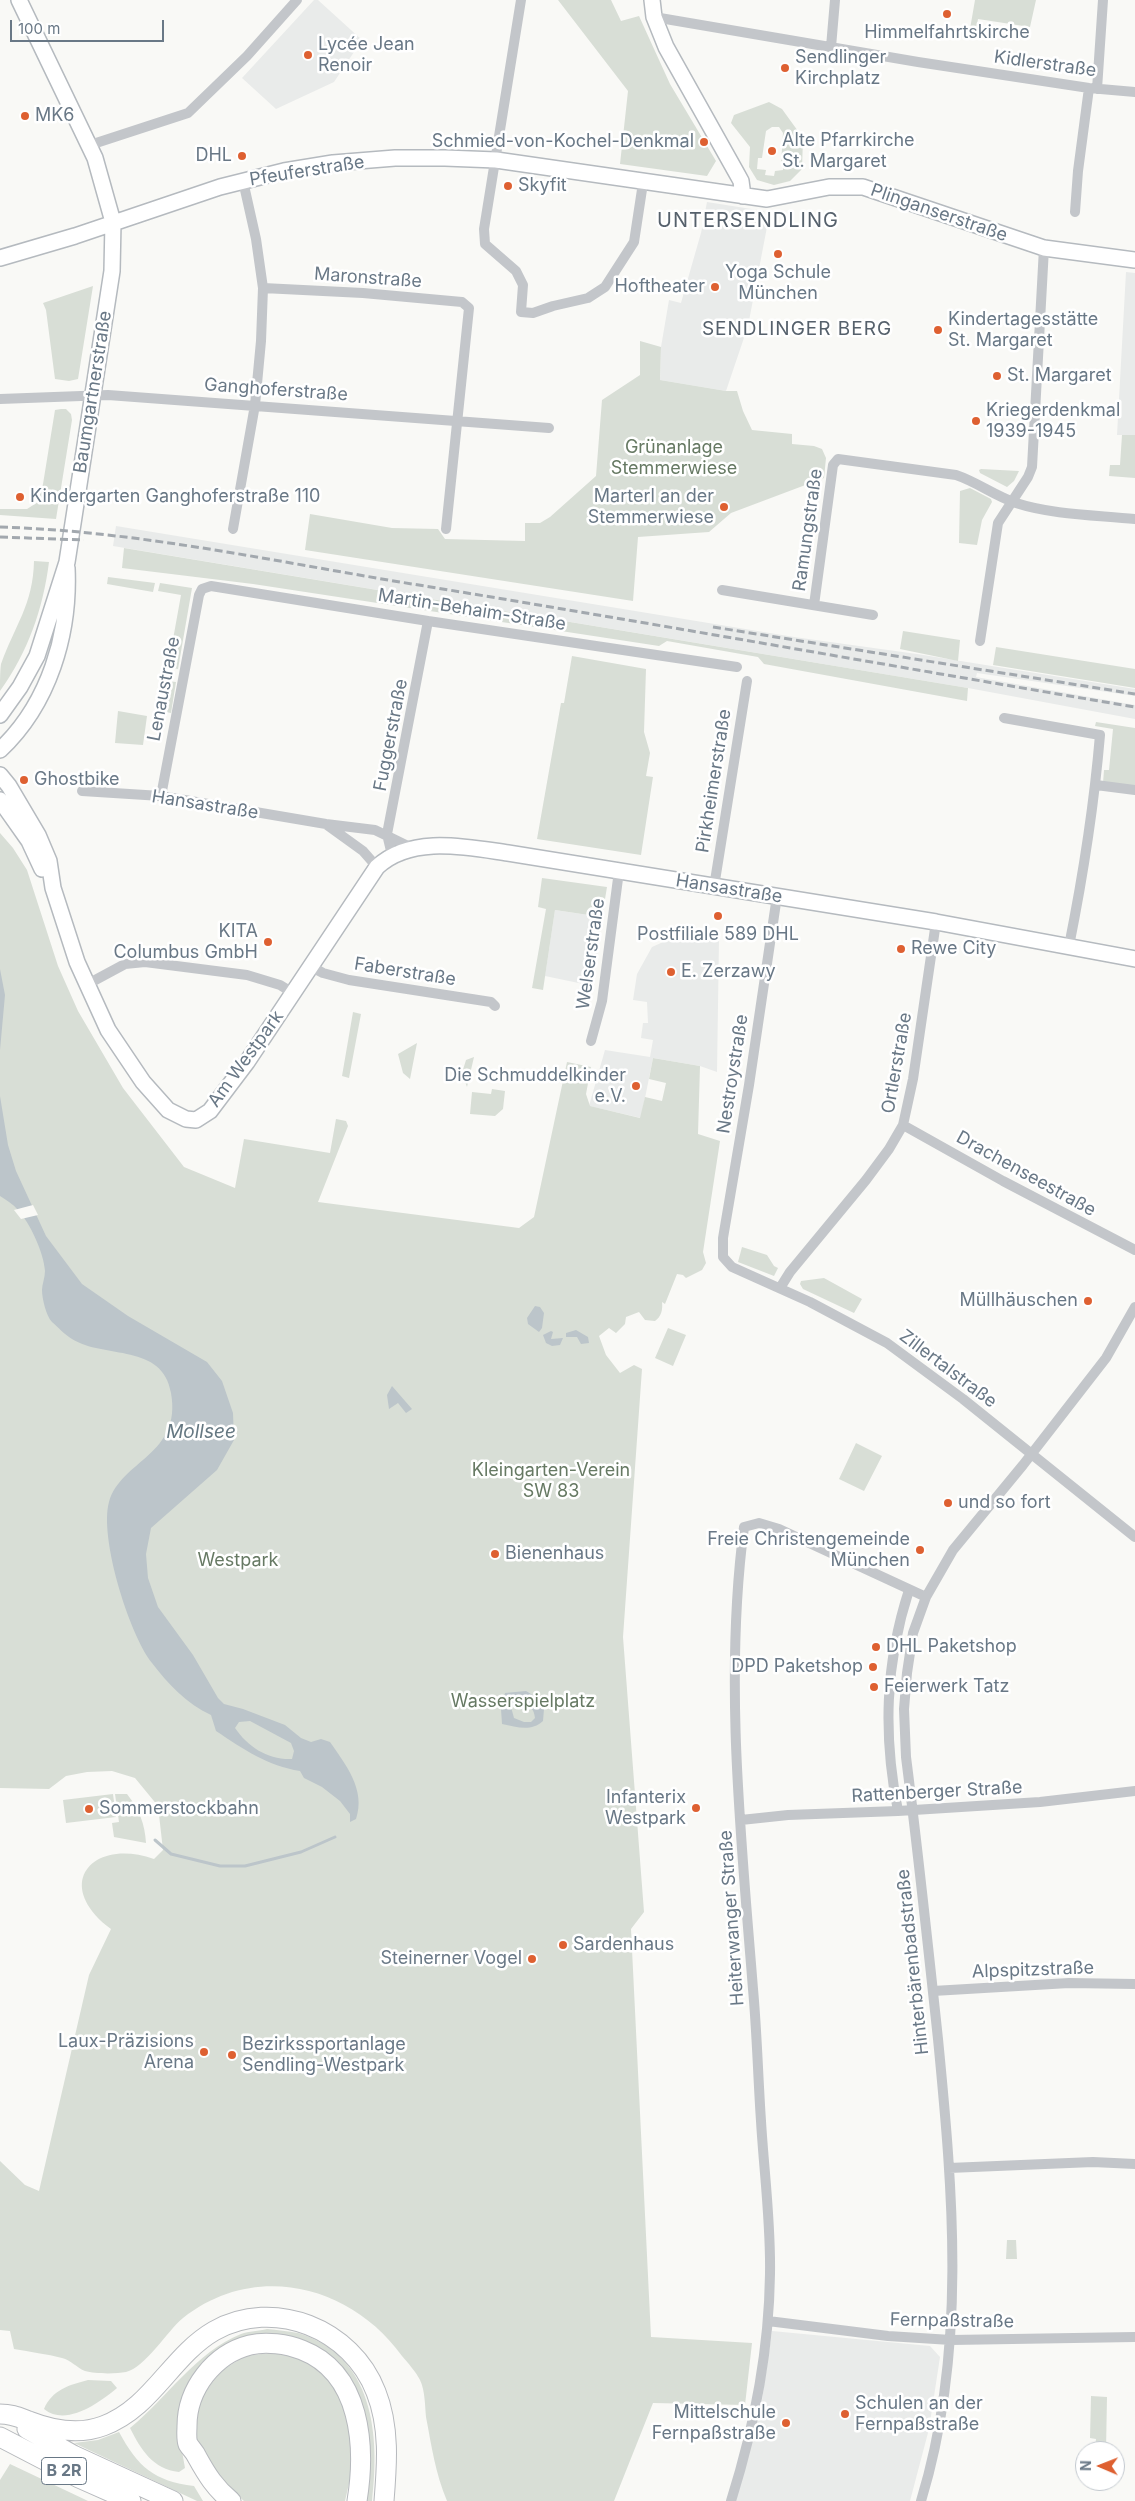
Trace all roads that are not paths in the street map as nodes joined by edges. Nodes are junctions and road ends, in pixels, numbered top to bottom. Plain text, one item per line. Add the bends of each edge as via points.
1 (19, 0) edge
2 (297, 0) edge
3 (521, 0) edge
4 (652, 0) edge
5 (835, 0) edge
6 (1104, 0) edge
7 (654, 17) junction
8 (831, 47) junction
9 (1093, 88) junction
10 (1135, 92) edge
11 (90, 145) junction
12 (496, 160) junction
13 (243, 181) junction
14 (643, 183) junction
15 (743, 196) junction
16 (1075, 212) dead end
17 (113, 222) junction
18 (1044, 248) junction
19 (0, 258) edge
20 (1135, 260) edge
21 (263, 288) junction
22 (93, 394) junction
23 (0, 399) edge
24 (254, 405) junction
25 (458, 421) junction
26 (549, 428) dead end
27 (1011, 501) junction
28 (1135, 519) edge
29 (234, 529) dead end
30 (446, 529) dead end
31 (67, 562) junction
32 (202, 588) joint
33 (722, 590) dead end
34 (814, 605) junction
35 (873, 615) dead end
36 (428, 621) junction
37 (980, 641) dead end
38 (737, 667) dead end
39 (747, 680) dead end
40 (0, 715) edge
41 (1004, 718) dead end
42 (0, 750) edge
43 (0, 776) edge
44 (1096, 785) junction
45 (1135, 790) edge
46 (82, 791) dead end
47 (161, 796) junction
48 (0, 800) edge
49 (326, 824) junction
50 (387, 834) junction
51 (412, 848) junction
52 (392, 855) junction
53 (377, 867) junction
54 (619, 871) junction
55 (714, 887) junction
56 (53, 888) junction
57 (777, 896) junction
58 (936, 922) junction
59 (1068, 946) junction
60 (1135, 959) edge
61 (310, 966) junction
62 (86, 984) junction
63 (293, 993) junction
64 (495, 1006) dead end
65 (591, 1040) dead end
66 (903, 1125) junction
67 (1135, 1250) edge
68 (723, 1257) joint
69 (780, 1288) junction
70 (1135, 1307) edge
71 (1031, 1455) junction
72 (1135, 1537) edge
73 (909, 1590) junction
74 (926, 1597) junction
75 (1135, 1791) edge
76 (913, 1810) junction
77 (898, 1811) junction
78 (741, 1820) junction
79 (1135, 1984) edge
80 (933, 1991) junction
81 (1135, 2164) edge
82 (949, 2168) junction
83 (768, 2321) junction
84 (1135, 2337) edge
85 (951, 2340) junction
86 (0, 2414) edge
87 (0, 2437) edge
88 (131, 2501) edge
89 (173, 2501) edge
90 (231, 2501) edge
91 (356, 2501) edge
92 (384, 2501) edge
93 (731, 2501) edge
94 (921, 2501) edge

1 - 11 main road, Baumgartnerstraße
2 - 11 street via 192,110
3 - 12 street
4 - 7 main road
5 - 8 street
6 - 9 street
7 - 8 street, Kidlerstraße
7 - 15 main road via 666,47 741,181
8 - 9 street, Kidlerstraße
9 - 10 street, Kidlerstraße
9 - 16 street via 1078,171
11 - 17 main road, Baumgartnerstraße
12 - 13 main road, Pfeuferstraße via 394,158 333,162
12 - 14 main road, Pfeuferstraße
12 - 14 street via 484,229 485,244 516,271 523,285 521,312 533,313 588,298 605,287 634,242
13 - 17 main road, Pfeuferstraße
13 - 21 street
14 - 15 main road, Pfeuferstraße
15 - 18 main road, Plinganserstraße via 767,200 829,188 863,187
17 - 19 main road, Pfeuferstraße
17 - 22 main road, Baumgartnerstraße via 112,271
18 - 20 main road, Plinganserstraße
18 - 27 street via 1032,467
21 - 24 street
21 - 25 street, Maronstraße via 462,302 469,308
22 - 23 street, Ganghoferstraße
22 - 24 street, Ganghoferstraße
22 - 31 main road, Baumgartnerstraße
24 - 25 street, Ganghoferstraße
24 - 29 street
25 - 26 street, Ganghoferstraße
25 - 30 street
27 - 28 street via 1042,509
27 - 34 street, Ramungstraße via 956,475 843,458 836,460
27 - 37 street via 998,523
31 - 40 main road, Baumgartnerstraße via 37,656
31 - 42 main road, Baumgartnerstraße via 68,592 51,673 40,698
32 - 36 street, Martin-Behaim-Straße via 211,586
32 - 47 street, Lenaustraße via 198,595
33 - 34 street
34 - 35 street, Ramungstraße
36 - 38 street, Martin-Behaim-Straße
36 - 50 street, Fuggerstraße
39 - 55 street, Pirkheimerstraße
41 - 44 street via 1100,735
43 - 56 main road, Am Westpark via 38,835 49,861
44 - 45 street
44 - 59 street via 1082,881
46 - 47 street, Hansastraße
47 - 49 street, Hansastraße
48 - 56 main road, Am Westpark via 29,841
49 - 50 street, Hansastraße
49 - 53 street, Hansastraße via 363,851
50 - 51 street, Hansastraße
50 - 52 street, Fuggerstraße
51 - 52 main road, Am Westpark
51 - 54 main road, Hansastraße via 441,846 485,850
52 - 53 main road, Am Westpark
53 - 61 main road, Am Westpark
54 - 55 main road, Hansastraße
54 - 65 street, Welserstraße via 602,1002
55 - 57 main road, Hansastraße
56 - 62 main road, Am Westpark
57 - 58 main road, Hansastraße
57 - 68 street, Nestroystraße via 722,1238
58 - 59 main road, Hansastraße
58 - 66 street, Ortlerstraße via 913,1080
59 - 60 main road, Hansastraße
61 - 63 main road, Am Westpark
61 - 64 street, Faberstraße via 323,974 349,980 491,1002
62 - 63 street via 125,964 145,962 248,975 280,985
62 - 63 main road, Am Westpark via 108,1030 143,1082 175,1115 196,1120 210,1111
66 - 67 street, Drachenseestraße
66 - 69 street, Ortlerstraße via 890,1149
68 - 69 street, Zillertalstraße via 732,1267
69 - 71 street, Zillertalstraße via 887,1343
70 - 71 street, Hinterbärenbadstraße via 1106,1358
71 - 72 street, Zillertalstraße
71 - 74 street, Hinterbärenbadstraße via 953,1550
73 - 74 street, Heiterwanger Straße
73 - 77 street via 892,1656 887,1712
73 - 78 street, Heiterwanger Straße via 779,1529 759,1523 744,1527 738,1568 734,1657
74 - 76 street, Hinterbärenbadstraße via 913,1633 904,1709
75 - 76 street, Rattenberger Straße via 1040,1802
76 - 77 street, Rattenberger Straße
76 - 80 street, Hinterbärenbadstraße
77 - 78 street, Rattenberger Straße
78 - 83 street, Heiterwanger Straße via 769,2234
79 - 80 street, Alpspitzstraße via 1069,1983
80 - 82 street, Hinterbärenbadstraße
81 - 82 street via 1093,2162
82 - 85 street, Hinterbärenbadstraße
83 - 85 street, Fernpaßstraße via 888,2336
83 - 93 street, Heiterwanger Straße via 756,2399
84 - 85 street, Fernpaßstraße
85 - 94 street, Hinterbärenbadstraße via 938,2438
86 - 89 highway, B 2R via 73,2455
86 - 92 highway via 12,2414 54,2429 84,2430 102,2426 134,2410 212,2332 242,2319 290,2319 318,2328 344,2346 357,2359 373,2385 383,2414 386,2443
87 - 88 highway, B 2R
90 - 91 highway via 215,2487 188,2443 189,2406 202,2377 215,2363 251,2344 297,2348 322,2360 343,2383 355,2412 359,2436

